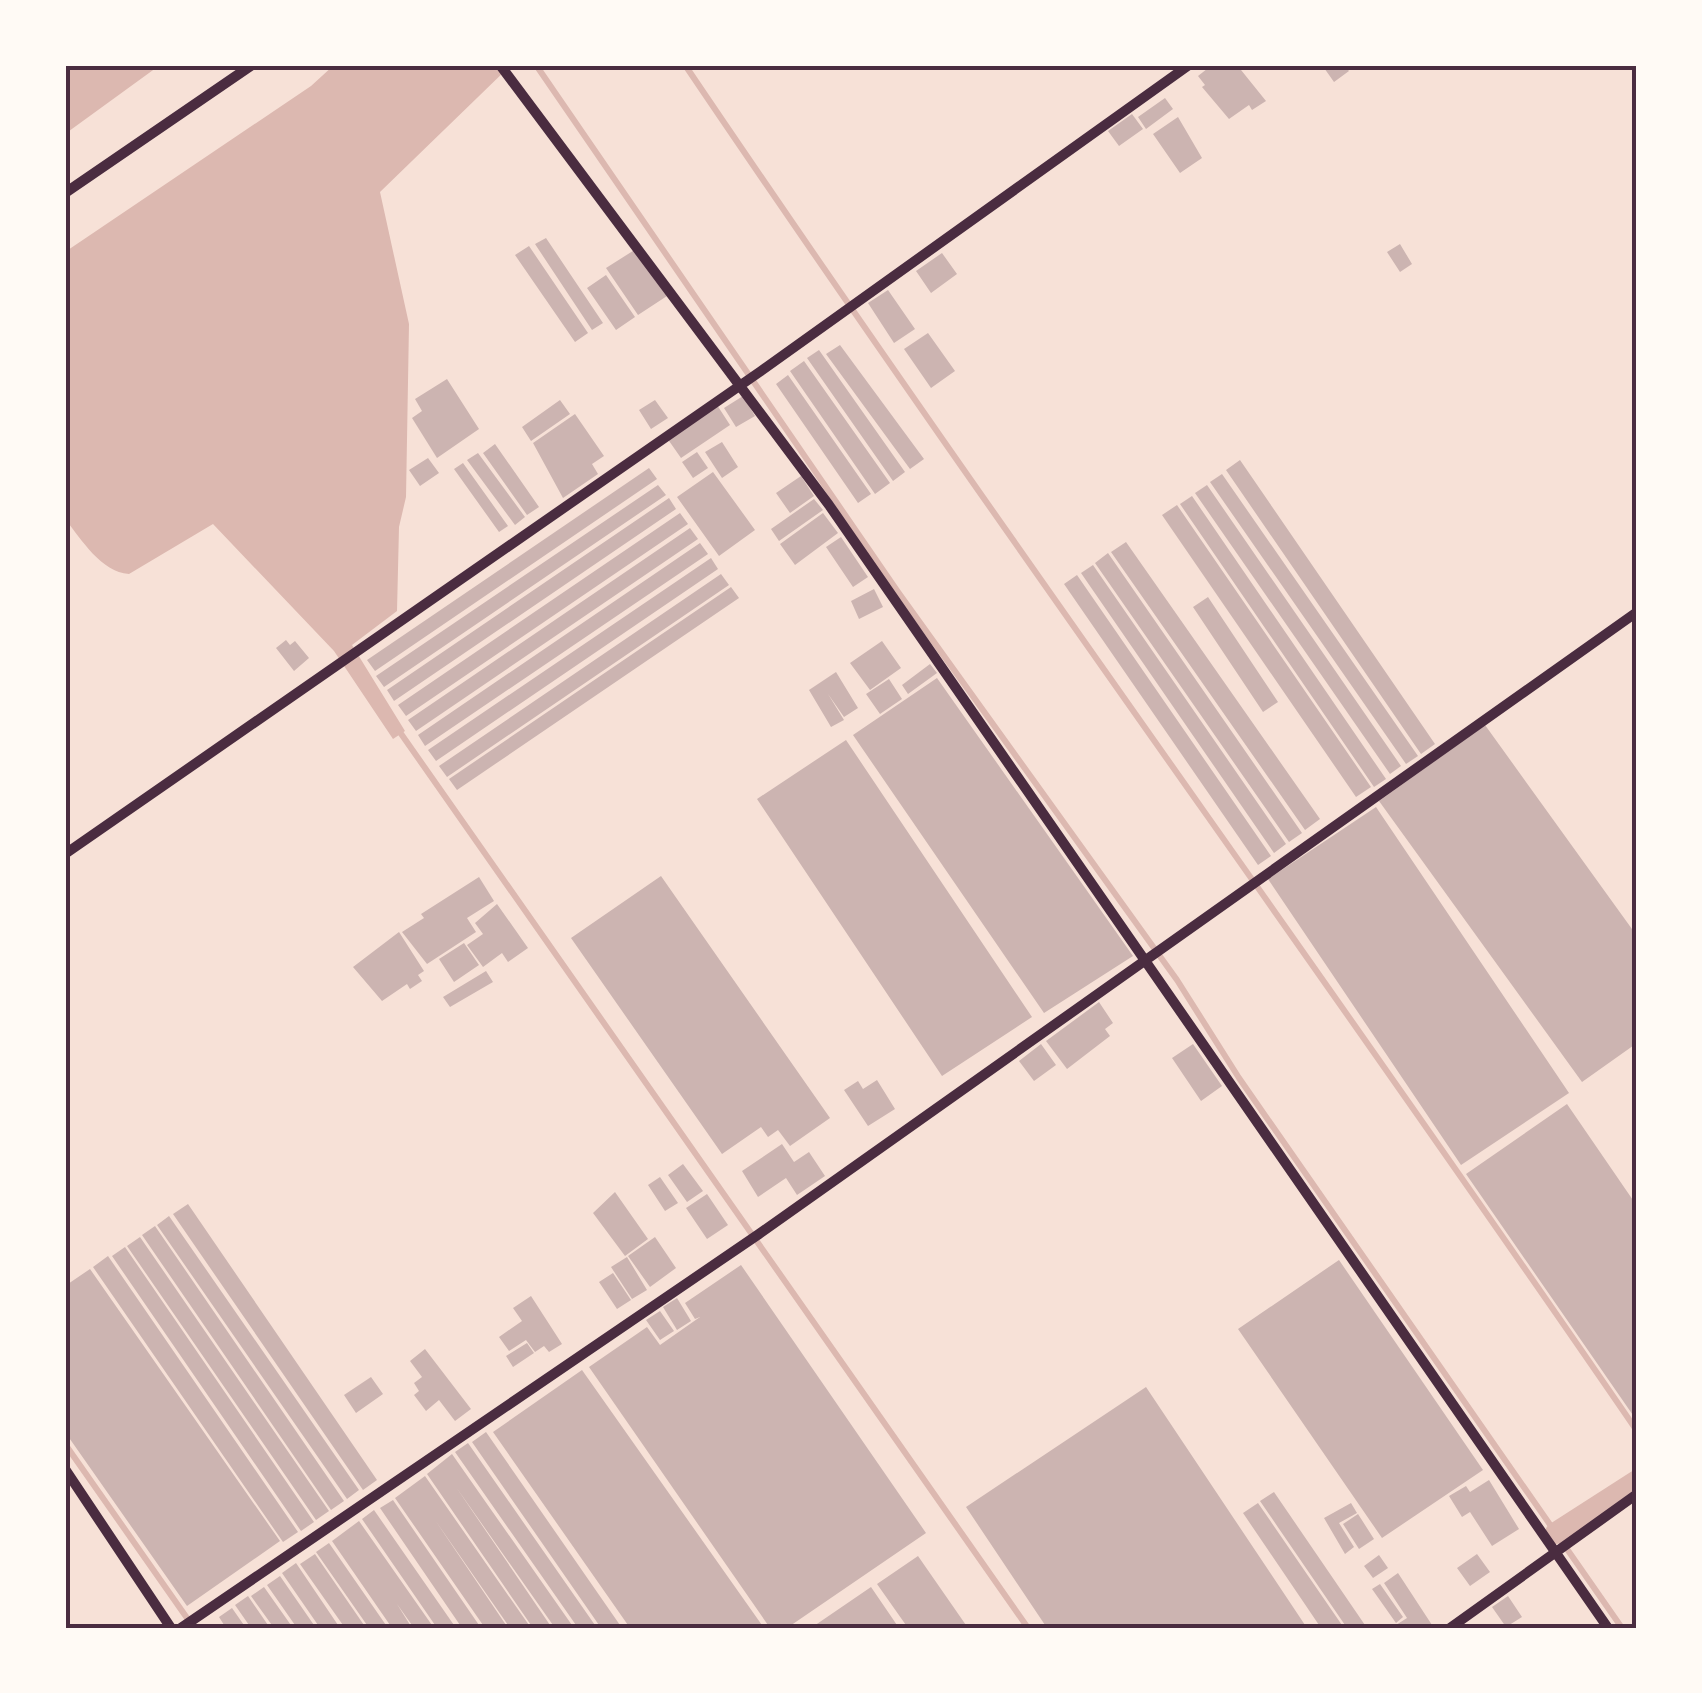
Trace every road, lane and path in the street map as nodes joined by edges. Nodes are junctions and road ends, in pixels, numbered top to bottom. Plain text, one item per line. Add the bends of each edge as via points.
1 (252, 65) edge
2 (500, 65) edge
3 (1189, 65) edge
4 (65, 194) edge
5 (743, 383) junction
6 (1637, 612) edge
7 (65, 854) edge
8 (1148, 960) junction
9 (65, 1468) edge
10 (1637, 1494) edge
11 (1558, 1550) junction
12 (171, 1628) edge
13 (182, 1628) edge
14 (1450, 1628) edge
15 (1608, 1628) edge

1 - 4 street
2 - 5 street
3 - 5 street
5 - 7 street
5 - 8 street
6 - 8 street
8 - 11 street
8 - 13 street
9 - 12 street
10 - 11 street
11 - 14 street
11 - 15 street

